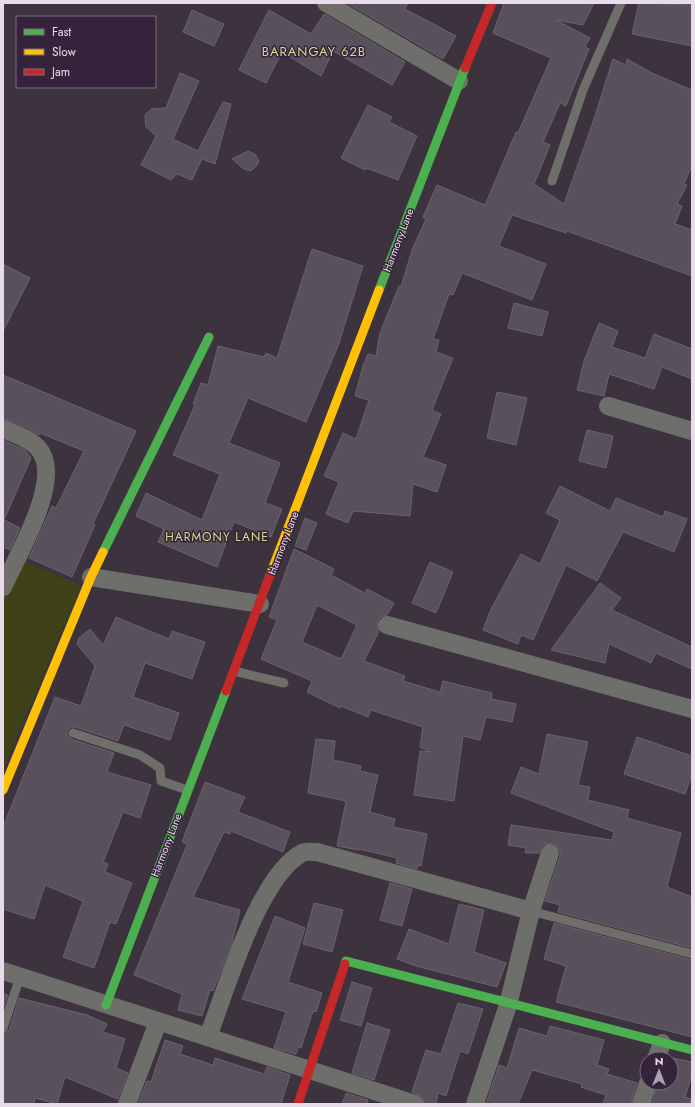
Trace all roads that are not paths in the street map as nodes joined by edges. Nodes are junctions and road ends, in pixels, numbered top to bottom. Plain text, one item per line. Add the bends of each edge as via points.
1 (326, 3) edge
2 (492, 3) edge
3 (621, 3) edge
4 (459, 81) junction
5 (552, 181) dead end
6 (209, 337) dead end
7 (608, 406) dead end
8 (3, 429) edge
9 (692, 431) edge
10 (91, 577) junction
11 (3, 587) edge
12 (260, 604) junction
13 (387, 625) dead end
14 (234, 671) junction
15 (284, 683) dead end
16 (692, 709) edge
17 (73, 733) dead end
18 (3, 790) edge
19 (188, 790) junction
20 (550, 853) dead end
21 (531, 911) junction
22 (692, 954) edge
23 (3, 971) edge
24 (20, 977) junction
25 (106, 1005) junction
26 (508, 1005) junction
27 (158, 1022) junction
28 (3, 1028) edge
29 (208, 1037) junction
30 (692, 1050) edge
31 (659, 1051) edge
32 (311, 1070) junction
33 (645, 1091) edge
34 (127, 1104) edge
35 (298, 1104) edge
36 (415, 1104) edge
37 (475, 1104) edge
38 (641, 1104) edge

1 - 4 street
2 - 4 street, Harmony Lane
3 - 5 lane via 583,90
4 - 12 street, Harmony Lane
6 - 10 street
7 - 9 street
8 - 11 street via 28,439 39,448 47,467 46,485 35,518
10 - 12 street
10 - 18 street
12 - 14 street, Harmony Lane
13 - 16 street
14 - 15 lane
14 - 19 street, Harmony Lane
17 - 19 lane via 140,755 160,768 161,780
19 - 25 street, Harmony Lane
20 - 21 street
21 - 22 lane
21 - 26 street
21 - 29 street via 317,852 303,852 281,871 254,914
23 - 24 street
24 - 25 street
24 - 28 lane
25 - 27 street
26 - 31 street
26 - 32 street via 346,962
26 - 37 street
27 - 29 street
27 - 34 street
29 - 32 street
30 - 31 street
32 - 35 street
32 - 36 street
33 - 38 street

